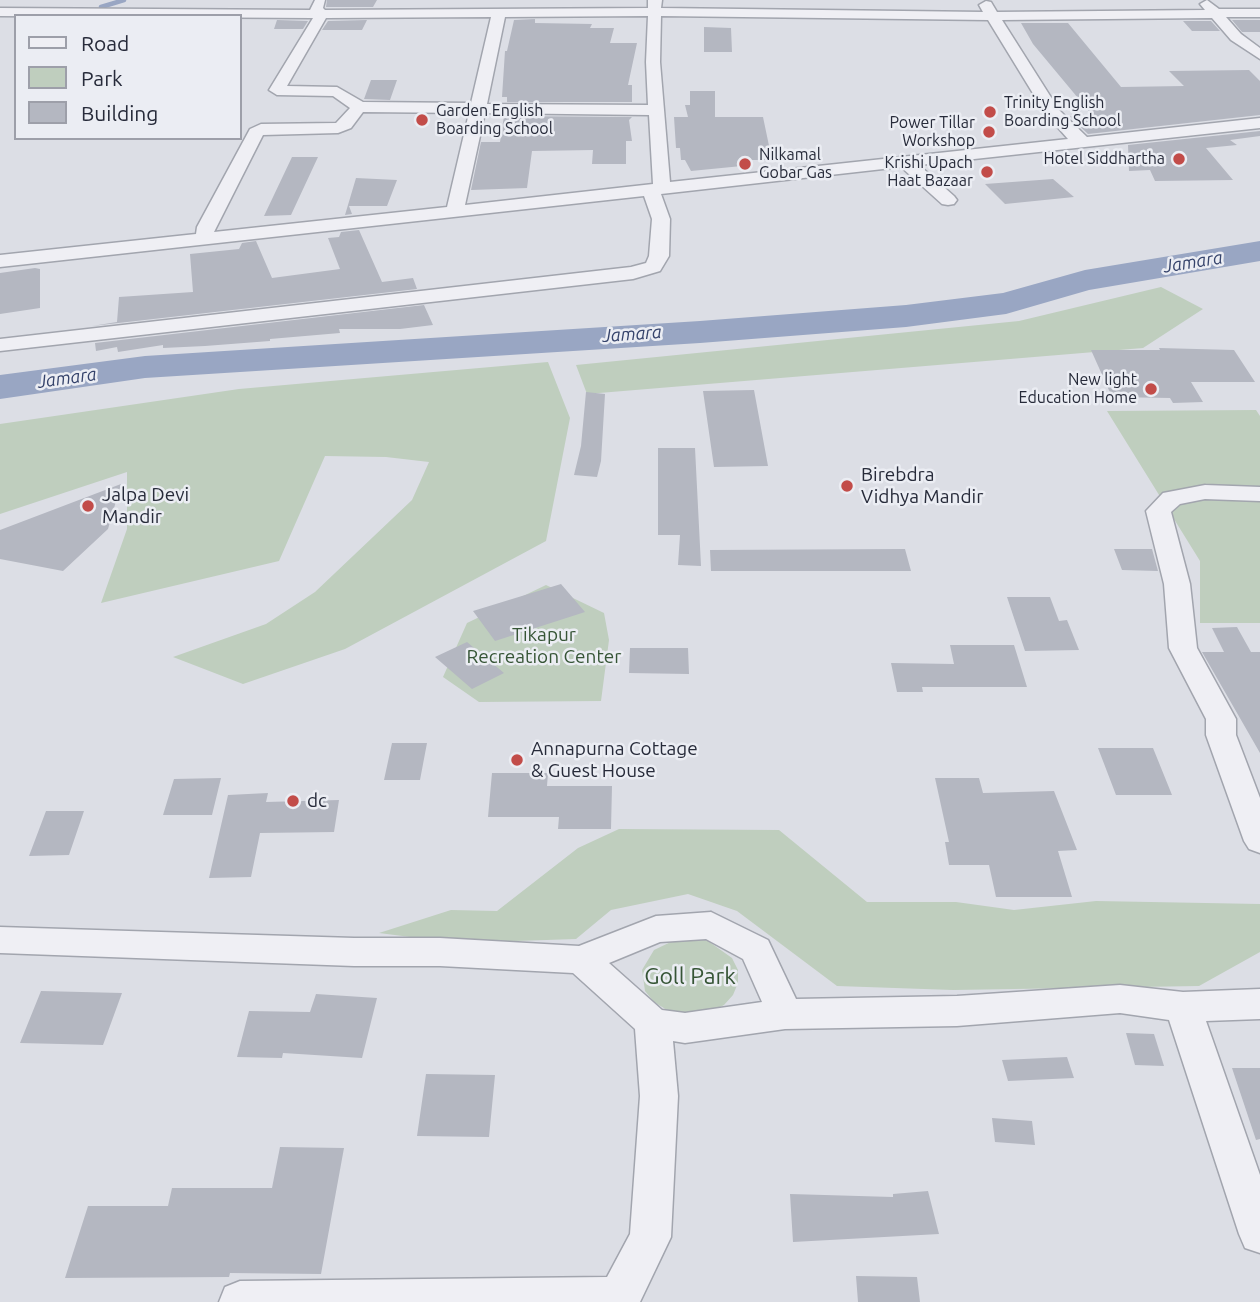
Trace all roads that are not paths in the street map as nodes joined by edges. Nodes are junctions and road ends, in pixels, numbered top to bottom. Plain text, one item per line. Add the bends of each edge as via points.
1 (983, 0) edge
2 (1204, 0) edge
3 (655, 6) edge
4 (322, 7) edge
5 (863, 7) edge
6 (0, 12) edge
7 (499, 13) junction
8 (1215, 13) junction
9 (1260, 13) edge
10 (107, 14) edge
11 (181, 14) edge
12 (993, 16) junction
13 (1260, 55) edge
14 (359, 107) junction
15 (476, 109) junction
16 (658, 110) junction
17 (1260, 122) edge
18 (1083, 141) junction
19 (904, 161) junction
20 (656, 187) junction
21 (948, 200) dead end
22 (455, 210) junction
23 (204, 239) junction
24 (0, 261) edge
25 (0, 345) edge
26 (1260, 494) edge
27 (1260, 841) edge
28 (0, 940) edge
29 (581, 960) junction
30 (1260, 1004) edge
31 (1183, 1007) junction
32 (785, 1014) junction
33 (653, 1023) junction
34 (1260, 1234) edge
35 (619, 1300) edge
36 (240, 1302) edge

1 - 12 street
2 - 8 street
3 - 5 street
3 - 7 street
3 - 16 street via 653,62
4 - 7 street
4 - 11 street
4 - 14 street via 277,90 337,92
5 - 12 street
6 - 10 street
7 - 15 street
8 - 9 street
8 - 12 street
8 - 13 street
12 - 18 street via 1053,113
14 - 15 street
14 - 23 street via 338,128 256,132
15 - 16 street
15 - 22 street
16 - 20 street
17 - 18 street
18 - 19 street
19 - 20 street
19 - 21 street
20 - 22 street
20 - 25 street via 661,219 659,256 653,267 633,273
22 - 23 street
23 - 24 street
26 - 27 street via 1205,492 1172,498 1158,511 1177,584 1183,648 1221,719 1221,736
28 - 29 street
29 - 32 street via 656,929 711,925 755,950
29 - 33 street
30 - 31 street
31 - 32 street via 1120,999 957,1012
31 - 34 street
32 - 33 street via 685,1028
33 - 35 street via 659,1096 650,1237
35 - 36 street

